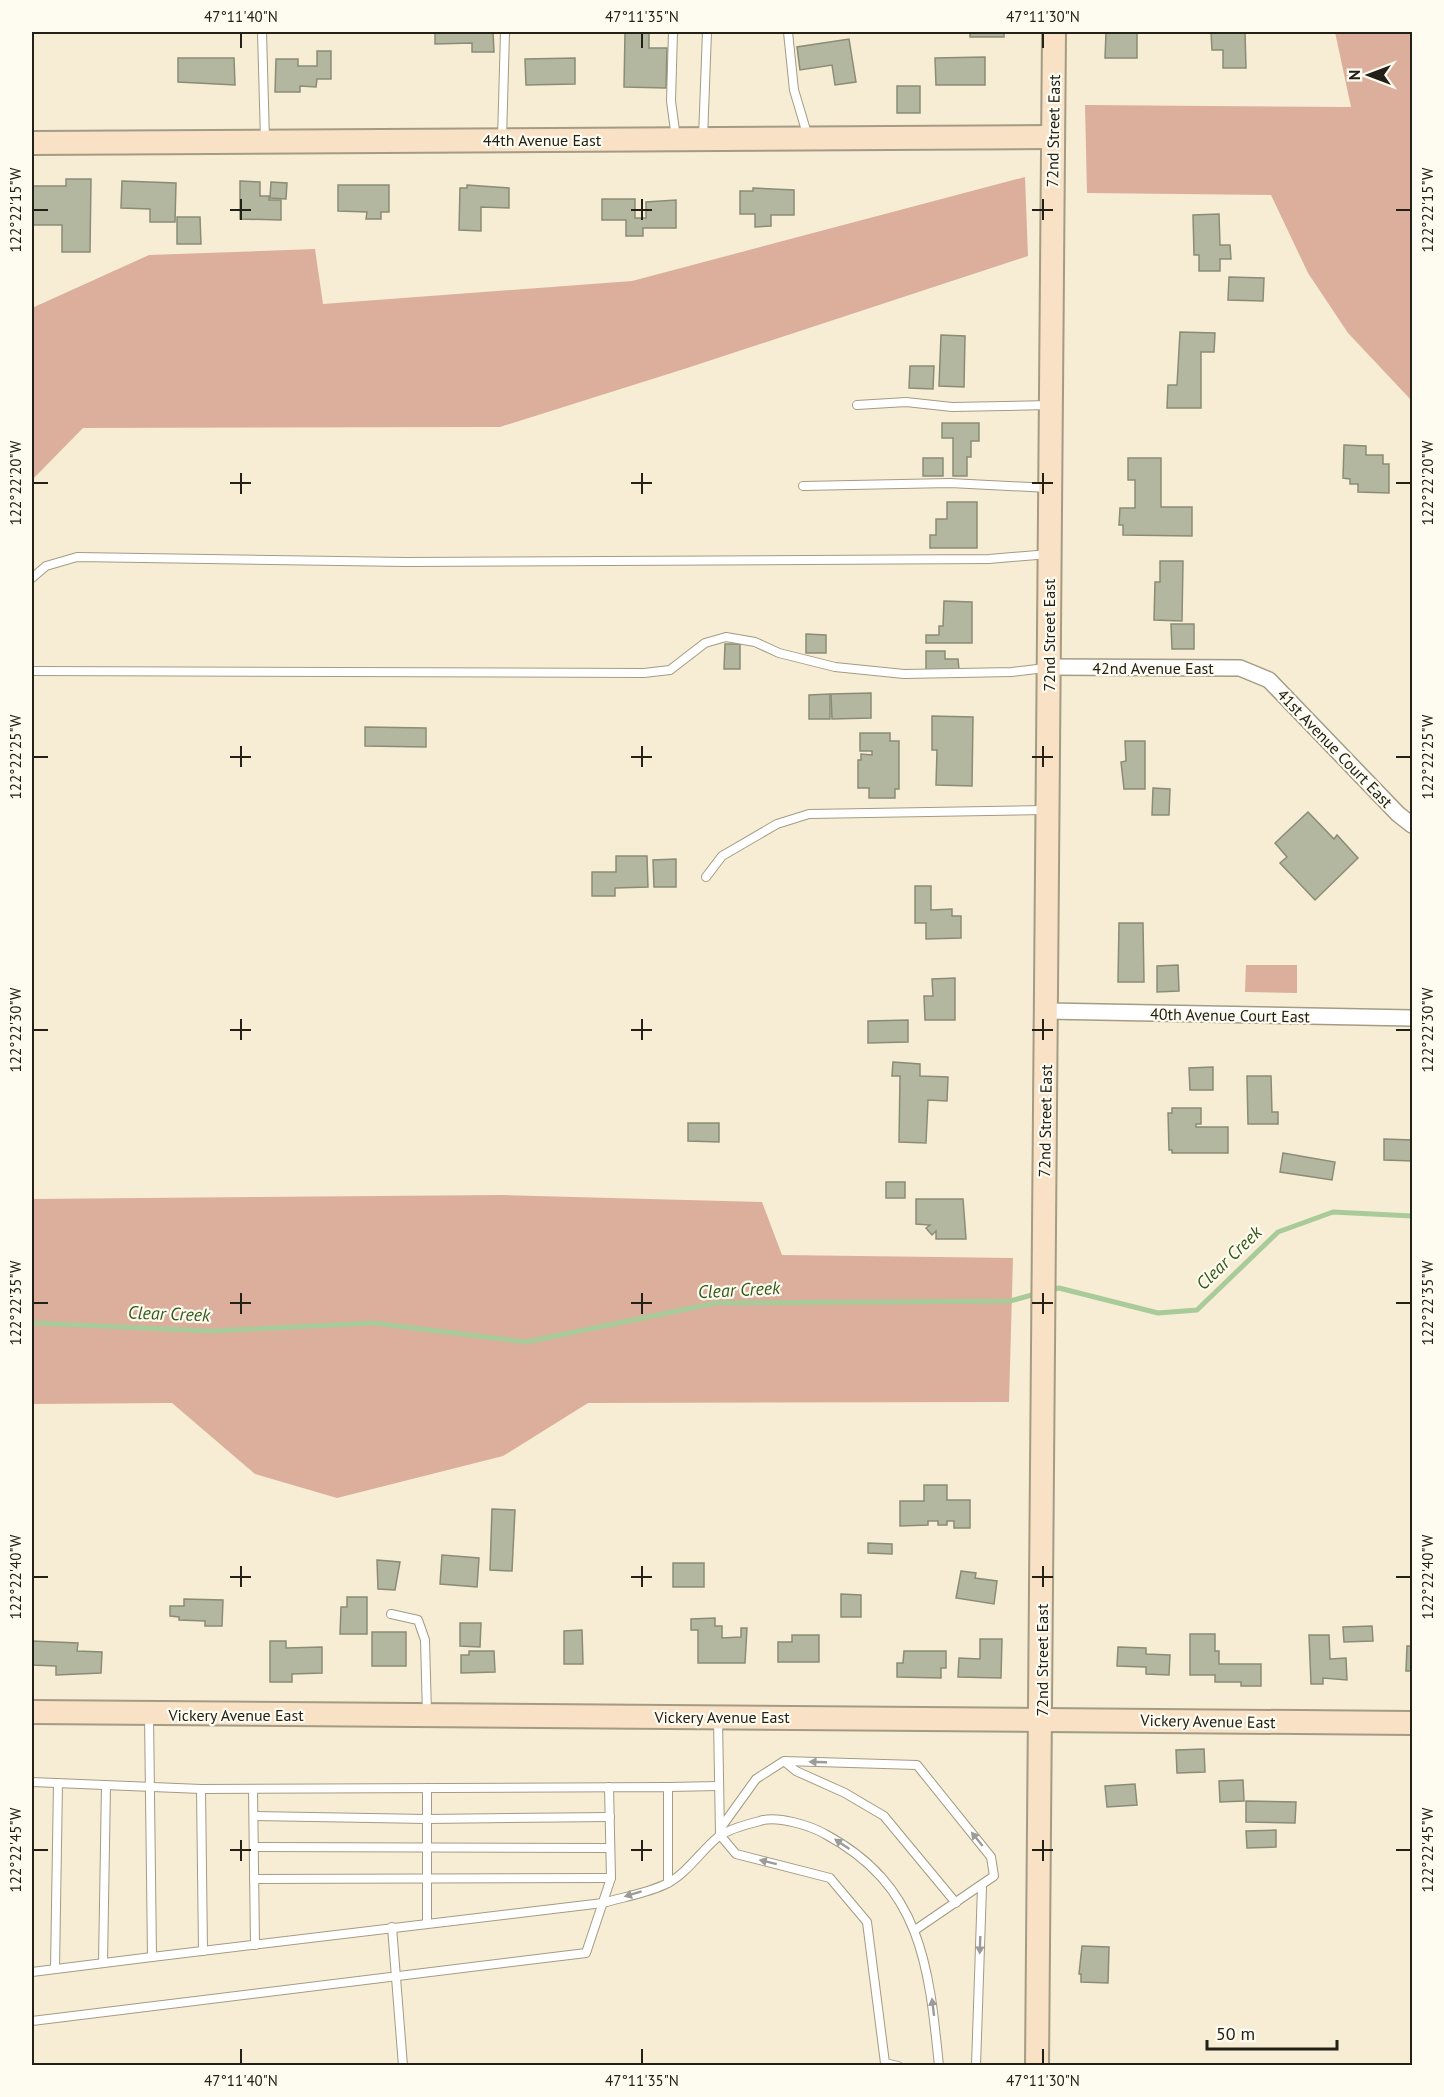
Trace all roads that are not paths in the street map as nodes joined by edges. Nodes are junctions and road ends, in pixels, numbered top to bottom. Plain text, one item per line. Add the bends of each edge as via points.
1 (262, 32) edge
2 (505, 32) edge
3 (673, 32) edge
4 (707, 32) edge
5 (788, 32) edge
6 (1054, 32) edge
7 (1053, 137) junction
8 (808, 138) junction
9 (676, 139) junction
10 (703, 139) junction
11 (502, 140) junction
12 (265, 142) junction
13 (32, 143) edge
14 (857, 405) dead end
15 (1051, 405) junction
16 (803, 486) dead end
17 (1051, 488) junction
18 (1050, 554) junction
19 (32, 578) edge
20 (1049, 667) junction
21 (32, 670) edge
22 (1256, 673) joint
23 (1048, 810) junction
24 (1413, 825) edge
25 (706, 877) dead end
26 (1047, 1011) junction
27 (1413, 1018) edge
28 (392, 1614) dead end
29 (32, 1712) edge
30 (149, 1714) junction
31 (427, 1715) junction
32 (718, 1718) junction
33 (1042, 1720) junction
34 (1413, 1723) edge
35 (784, 1761) junction
36 (32, 1782) edge
37 (58, 1783) junction
38 (105, 1785) junction
39 (719, 1786) junction
40 (149, 1787) junction
41 (609, 1787) junction
42 (668, 1787) junction
43 (427, 1788) junction
44 (201, 1789) junction
45 (253, 1789) junction
46 (254, 1816) junction
47 (610, 1817) junction
48 (427, 1819) junction
49 (720, 1832) junction
50 (427, 1846) junction
51 (255, 1847) junction
52 (610, 1848) junction
53 (611, 1878) junction
54 (254, 1879) junction
55 (427, 1880) junction
56 (668, 1883) junction
57 (982, 1887) junction
58 (603, 1903) junction
59 (956, 1903) junction
60 (427, 1923) junction
61 (392, 1927) junction
62 (915, 1930) junction
63 (255, 1944) junction
64 (203, 1951) junction
65 (152, 1957) junction
66 (103, 1963) junction
67 (55, 1969) junction
68 (32, 1972) edge
69 (395, 1974) junction
70 (32, 2021) edge
71 (403, 2066) edge
72 (898, 2066) edge
73 (939, 2066) edge
74 (976, 2066) edge
75 (1037, 2066) edge

1 - 12 lane
2 - 11 lane
3 - 9 lane via 671,101
4 - 10 lane
5 - 8 lane via 794,90
6 - 7 street, 72nd Street East
7 - 8 street, 44th Avenue East
7 - 15 street, 72nd Street East
8 - 10 street, 44th Avenue East
9 - 10 street, 44th Avenue East
9 - 11 street, 44th Avenue East
11 - 12 street, 44th Avenue East
12 - 13 street, 44th Avenue East
14 - 15 lane
15 - 17 street, 72nd Street East
16 - 17 lane via 950,483
17 - 18 street, 72nd Street East
18 - 19 lane via 989,559 406,562 77,557 46,566
18 - 20 street, 72nd Street East
20 - 21 lane via 958,674 892,673 835,667 726,637 705,644 670,670 644,673
20 - 22 street, 42nd Avenue East via 1240,668
20 - 23 street, 72nd Street East
22 - 24 street, 41st Avenue Court East via 1269,680
23 - 25 lane via 809,814 777,824 722,856
23 - 26 street, 72nd Street East
26 - 27 street, 40th Avenue Court East
26 - 33 street, 72nd Street East
28 - 31 lane via 418,1620 425,1640
29 - 30 street, Vickery Avenue East
30 - 31 street, Vickery Avenue East
30 - 40 lane
31 - 32 street, Vickery Avenue East
32 - 33 street, Vickery Avenue East
32 - 39 lane
33 - 34 street, Vickery Avenue East
33 - 75 street, 72nd Street East
35 - 49 lane via 756,1779
57 -> 35 lane via 994,1876 991,1857 917,1765
35 - 59 lane via 884,1816
36 - 37 lane
37 - 38 lane
37 - 67 lane
38 - 40 lane
38 - 66 lane
39 - 42 lane
39 - 49 lane
40 - 44 lane
40 - 65 lane
41 - 42 lane
41 - 43 lane
41 - 47 lane
42 - 56 lane
43 - 45 lane
43 - 48 lane
44 - 45 lane
44 - 64 lane
45 - 46 lane
46 - 48 lane
46 - 51 lane
47 - 48 lane
47 - 52 lane
48 - 50 lane
49 - 56 lane
62 -> 49 lane via 884,1880 844,1844 809,1825 764,1819
72 -> 49 lane via 885,2063 867,1922 831,1878 736,1854
50 - 51 lane
50 - 52 lane
50 - 55 lane
51 - 54 lane
52 - 53 lane
53 - 55 lane
53 - 58 lane
54 - 55 lane
54 - 63 lane
55 - 60 lane
56 -> 58 lane
57 - 59 lane
57 -> 74 lane
58 - 60 lane
58 - 69 lane via 586,1953
59 - 62 lane
60 - 61 lane
61 - 63 lane
61 - 69 lane
73 -> 62 lane via 932,2001
63 - 64 lane
64 - 65 lane
65 - 66 lane
66 - 67 lane
67 - 68 lane
69 - 70 lane
69 - 71 lane

